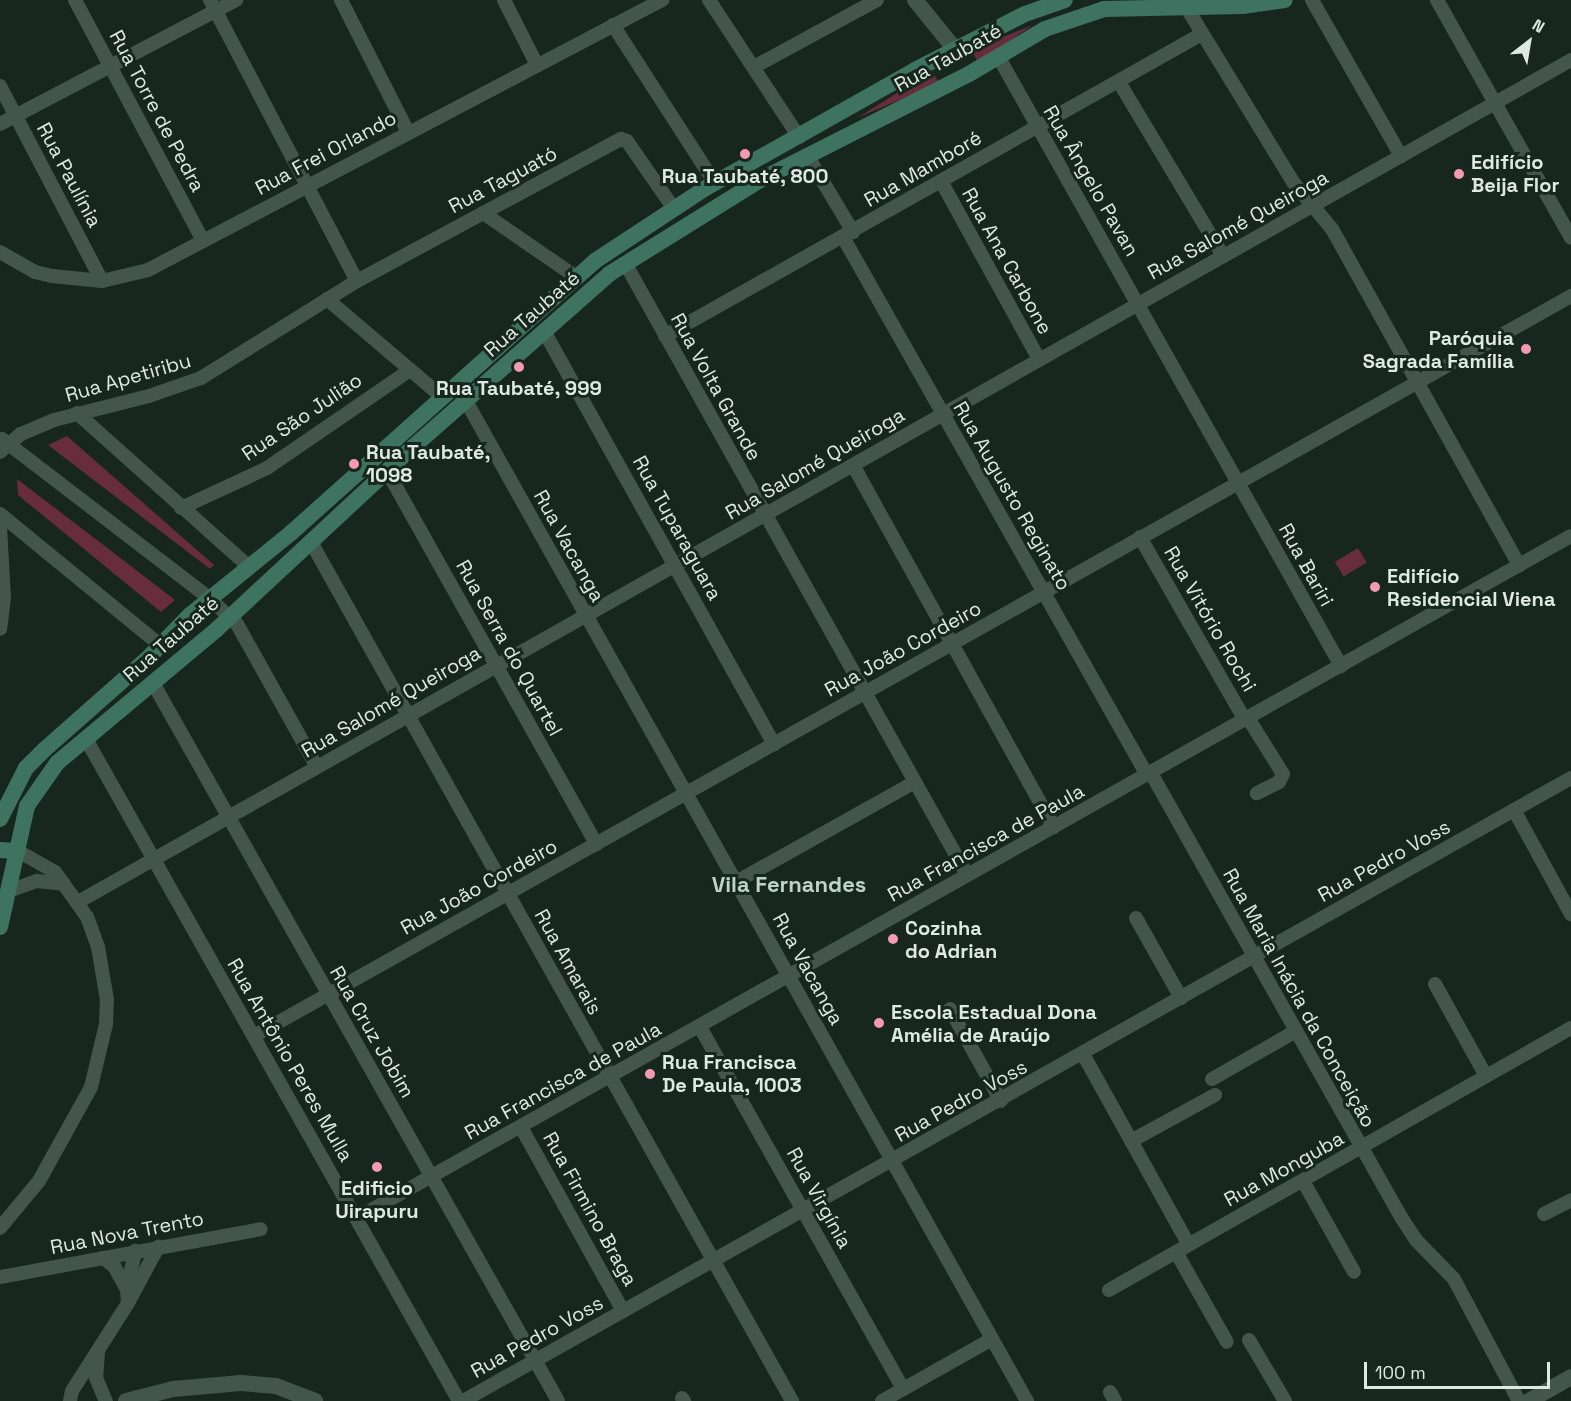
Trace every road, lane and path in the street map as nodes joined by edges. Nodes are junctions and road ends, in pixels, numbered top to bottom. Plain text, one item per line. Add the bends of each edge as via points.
1 (75, 0) edge
2 (236, 0) edge
3 (341, 0) edge
4 (504, 0) edge
5 (709, 0) edge
6 (877, 0) edge
7 (915, 0) edge
8 (1065, 0) edge
9 (1285, 0) edge
10 (1312, 0) edge
11 (1437, 0) edge
12 (657, 1) edge
13 (213, 5) edge
14 (1185, 5) junction
15 (613, 26) junction
16 (1200, 35) junction
17 (947, 52) junction
18 (998, 56) junction
19 (1571, 60) edge
20 (537, 65) junction
21 (110, 66) junction
22 (754, 67) junction
23 (969, 74) junction
24 (1119, 82) junction
25 (0, 86) edge
26 (862, 102) junction
27 (1495, 104) junction
28 (15, 116) junction
29 (0, 124) edge
30 (868, 124) junction
31 (1038, 127) junction
32 (408, 132) junction
33 (799, 137) junction
34 (807, 155) junction
35 (1401, 156) junction
36 (941, 181) junction
37 (715, 183) junction
38 (309, 184) junction
39 (1313, 206) junction
40 (674, 209) junction
41 (483, 213) junction
42 (848, 235) junction
43 (1571, 238) edge
44 (203, 241) junction
45 (0, 252) edge
46 (1223, 256) junction
47 (625, 263) junction
48 (576, 277) junction
49 (102, 281) junction
50 (357, 281) junction
51 (1571, 296) edge
52 (327, 299) junction
53 (1137, 303) junction
54 (544, 331) junction
55 (665, 336) junction
56 (1039, 359) junction
57 (410, 370) junction
58 (1416, 383) junction
59 (442, 397) junction
60 (465, 401) junction
61 (77, 413) junction
62 (942, 414) junction
63 (2, 444) edge
64 (853, 465) junction
65 (387, 471) junction
66 (1238, 482) junction
67 (181, 508) junction
68 (0, 514) edge
69 (765, 515) junction
70 (0, 527) edge
71 (1571, 536) edge
72 (1140, 537) junction
73 (311, 542) junction
74 (676, 565) junction
75 (1519, 565) junction
76 (249, 567) junction
77 (1044, 591) junction
78 (209, 598) junction
79 (586, 615) junction
80 (229, 617) junction
81 (0, 629) edge
82 (951, 643) junction
83 (160, 645) junction
84 (496, 665) junction
85 (1341, 666) junction
86 (153, 682) junction
87 (865, 693) junction
88 (408, 715) junction
89 (1247, 719) junction
90 (86, 739) junction
91 (774, 744) junction
92 (317, 767) junction
93 (1149, 774) junction
94 (1571, 778) edge
95 (915, 782) junction
96 (686, 793) junction
97 (1257, 793) dead end
98 (1514, 810) junction
99 (229, 817) junction
100 (0, 819) edge
101 (1054, 827) junction
102 (596, 844) junction
103 (0, 850) edge
104 (18, 851) junction
105 (154, 859) junction
106 (967, 875) junction
107 (736, 882) junction
108 (64, 884) junction
109 (9, 891) junction
110 (507, 893) junction
111 (78, 902) junction
112 (1571, 914) edge
113 (1136, 918) dead end
114 (0, 927) edge
115 (1254, 957) junction
116 (790, 975) junction
117 (1435, 984) dead end
118 (328, 994) junction
119 (1181, 998) junction
120 (950, 1009) dead end
121 (700, 1027) junction
122 (1571, 1028) edge
123 (1296, 1031) junction
124 (254, 1036) junction
125 (1083, 1054) junction
126 (1486, 1076) junction
127 (611, 1077) junction
128 (1212, 1079) dead end
129 (1215, 1095) dead end
130 (1001, 1101) junction
131 (521, 1127) junction
132 (1131, 1141) junction
133 (1361, 1148) junction
134 (893, 1161) junction
135 (431, 1177) junction
136 (1303, 1181) junction
137 (1571, 1200) edge
138 (803, 1209) junction
139 (1544, 1214) dead end
140 (357, 1218) junction
141 (0, 1228) edge
142 (261, 1229) dead end
143 (158, 1247) junction
144 (1183, 1248) junction
145 (135, 1251) junction
146 (103, 1258) junction
147 (713, 1260) junction
148 (1354, 1272) dead end
149 (0, 1277) edge
150 (127, 1289) junction
151 (1109, 1290) dead end
152 (128, 1303) junction
153 (623, 1311) junction
154 (992, 1339) junction
155 (1250, 1340) dead end
156 (1227, 1342) dead end
157 (98, 1352) junction
158 (535, 1361) junction
159 (1571, 1377) edge
160 (903, 1389) junction
161 (70, 1401) edge
162 (106, 1401) edge
163 (126, 1401) edge
164 (315, 1401) edge
165 (461, 1401) edge
166 (558, 1401) edge
167 (792, 1401) edge
168 (882, 1401) edge
169 (1027, 1401) edge
170 (1285, 1401) edge
171 (1519, 1401) edge
172 (1530, 1401) edge

1 - 21 street, Rua Torre de Pedra
2 - 13 street
3 - 32 street
4 - 20 street
5 - 22 street
6 - 22 street
7 - 17 street
8 - 17 main road, Rua Taubaté
9 - 14 main road, Rua Taubaté via 1242,6
10 - 35 street
11 - 27 street
12 - 15 street, Rua Frei Orlando
13 - 21 street
13 - 38 street
14 - 16 street
14 - 18 main road, Rua Taubaté via 1137,6 1077,16 1045,28
15 - 20 street, Rua Frei Orlando
15 - 37 street
16 - 24 street, Rua Mamboré
16 - 39 street
17 - 23 main road via 967,58
17 - 26 main road, Rua Taubaté
18 - 23 main road, Rua Taubaté
18 - 31 street, Rua Ângelo Pavan
19 - 27 street, Rua Salomé Queiroga
20 - 32 street, Rua Frei Orlando
21 - 28 street
21 - 44 street, Rua Torre de Pedra
22 - 33 street
23 - 30 main road, Rua Taubaté
24 - 31 street, Rua Mamboré
24 - 46 street
25 - 28 street, Rua Paulínia
26 - 30 main road via 853,118 857,124
26 - 33 main road, Rua Taubaté
27 - 35 street, Rua Salomé Queiroga
27 - 43 street
28 - 29 street
28 - 49 street, Rua Paulínia
30 - 34 main road, Rua Taubaté
31 - 36 street, Rua Mamboré
31 - 53 street, Rua Ângelo Pavan
32 - 38 street, Rua Frei Orlando
33 - 37 main road, Rua Taubaté
34 - 42 street, Rua Augusto Reginato
34 - 47 main road, Rua Taubaté
35 - 39 street, Rua Salomé Queiroga
36 - 42 street, Rua Mamboré
36 - 56 street, Rua Ana Carbone
37 - 40 main road, Rua Taubaté
38 - 44 street, Rua Frei Orlando
38 - 50 street
39 - 46 street, Rua Salomé Queiroga
39 - 58 street via 1332,230
40 - 41 street, Rua Taguató via 623,139
40 - 48 main road, Rua Taubaté via 626,237
41 - 48 street
41 - 50 street, Rua Taguató
42 - 55 street, Rua Mamboré
42 - 62 street, Rua Augusto Reginato
44 - 49 street, Rua Frei Orlando via 148,270
45 - 49 street, Rua Frei Orlando via 35,272
46 - 53 street, Rua Salomé Queiroga
47 - 54 main road, Rua Taubaté
47 - 55 street, Rua Volta Grande
48 - 59 main road, Rua Taubaté
50 - 52 street, Rua Taguató
51 - 58 street, Rua João Cordeiro
52 - 57 street
52 - 61 street, Rua Apetiribu via 201,378 149,396
53 - 56 street, Rua Salomé Queiroga
53 - 66 street, Rua Ângelo Pavan
54 - 60 main road, Rua Taubaté
54 - 74 street, Rua Tuparaguara
55 - 69 street, Rua Volta Grande
56 - 62 street, Rua Salomé Queiroga
57 - 59 street
57 - 67 street, Rua São Julião via 267,468
58 - 66 street, Rua João Cordeiro
58 - 75 street
59 - 76 main road, Rua Taubaté
60 - 65 main road, Rua Taubaté
60 - 79 street, Rua Vacanga
61 - 63 street, Rua Apetiribu
61 - 67 street
62 - 64 street, Rua Salomé Queiroga
62 - 77 street, Rua Augusto Reginato
63 - 78 street
64 - 69 street, Rua Salomé Queiroga
64 - 82 street
65 - 73 main road, Rua Taubaté
65 - 84 street, Rua Serra do Quartel
66 - 72 street, Rua João Cordeiro
66 - 85 street, Rua Bariri
67 - 76 street
68 - 83 street
69 - 74 street, Rua Salomé Queiroga
69 - 87 street, Rua Volta Grande
70 - 81 street via 4,598
71 - 75 street, Rua Francisca de Paula
72 - 77 street, Rua João Cordeiro
72 - 89 street, Rua Vitório Rochi
73 - 80 main road, Rua Taubaté
73 - 88 street, Rua Amarais
74 - 79 street, Rua Salomé Queiroga
74 - 91 street, Rua Tuparaguara
75 - 85 street, Rua Francisca de Paula
76 - 78 main road, Rua Taubaté
77 - 82 street, Rua João Cordeiro
77 - 93 street, Rua Augusto Reginato
78 - 80 street
78 - 83 main road, Rua Taubaté
79 - 84 street, Rua Salomé Queiroga
79 - 96 street, Rua Vacanga
80 - 86 main road, Rua Taubaté
80 - 92 street via 250,643
82 - 87 street, Rua João Cordeiro
82 - 101 street
83 - 100 main road, Rua Taubaté via 27,768
84 - 88 street, Rua Salomé Queiroga
84 - 102 street, Rua Serra do Quartel
85 - 89 street, Rua Francisca de Paula
86 - 90 main road, Rua Taubaté
86 - 99 street, Rua Cruz Jobim
87 - 91 street, Rua João Cordeiro
87 - 95 street, Rua Volta Grande
88 - 92 street, Rua Salomé Queiroga
88 - 110 street, Rua Amarais
89 - 93 street, Rua Francisca de Paula
89 - 97 street, Rua Vitório Rochi via 1282,774 1279,782
90 - 104 main road, Rua Taubaté via 57,763 34,791
90 - 105 street, Rua Antônio Peres Mulla
91 - 96 street, Rua João Cordeiro
92 - 99 street, Rua Salomé Queiroga
93 - 101 street, Rua Francisca de Paula
93 - 115 street, Rua Maria Inácia da Conceição
94 - 98 street, Rua Pedro Voss
95 - 106 street, Rua Volta Grande
95 - 107 street
96 - 102 street, Rua João Cordeiro
96 - 107 street, Rua Vacanga
98 - 112 street
98 - 115 street, Rua Pedro Voss
99 - 105 street, Rua Salomé Queiroga
99 - 118 street, Rua Cruz Jobim
101 - 106 street, Rua Francisca de Paula
102 - 110 street, Rua João Cordeiro
103 - 104 main road
104 - 108 street via 39,860
104 - 109 main road, Rua Taubaté
105 - 111 street, Rua Salomé Queiroga
105 - 124 street, Rua Antônio Peres Mulla
106 - 116 street, Rua Francisca de Paula
107 - 116 street, Rua Vacanga
108 - 109 street via 37,881
108 - 111 street
109 - 114 main road, Rua Taubaté
110 - 118 street, Rua João Cordeiro
110 - 127 street, Rua Amarais
111 - 141 street via 87,917 104,970 107,1000 100,1055 91,1087 59,1149
113 - 119 street
115 - 119 street, Rua Pedro Voss
115 - 123 street, Rua Maria Inácia da Conceição
116 - 121 street, Rua Francisca de Paula
116 - 134 street, Rua Vacanga
117 - 126 street
118 - 124 street, Rua João Cordeiro
118 - 135 street, Rua Cruz Jobim
119 - 125 street, Rua Pedro Voss
120 - 130 street
121 - 127 street, Rua Francisca de Paula
121 - 138 street, Rua Virgínia
122 - 126 street, Rua Monguba
123 - 128 street
123 - 133 street, Rua Maria Inácia da Conceição
124 - 140 street, Rua Antônio Peres Mulla
125 - 130 street, Rua Pedro Voss
125 - 132 street
126 - 133 street, Rua Monguba
127 - 131 street, Rua Francisca de Paula
127 - 147 street, Rua Amarais
129 - 132 street
130 - 134 street, Rua Pedro Voss
131 - 135 street, Rua Francisca de Paula
131 - 153 street, Rua Firmino Braga
132 - 144 street
133 - 136 street, Rua Monguba
133 - 171 street, Rua Maria Inácia da Conceição via 1416,1240 1454,1279
134 - 138 street, Rua Pedro Voss
134 - 154 street, Rua Vacanga
135 - 140 street, Rua Francisca de Paula
135 - 158 street, Rua Cruz Jobim
136 - 144 street, Rua Monguba
136 - 148 street
137 - 139 street
138 - 147 street, Rua Pedro Voss
138 - 160 street, Rua Virgínia
140 - 165 street, Rua Antônio Peres Mulla
142 - 143 street, Rua Nova Trento
143 - 145 street, Rua Nova Trento
143 - 152 street
144 - 151 street, Rua Monguba
144 - 156 street
145 - 146 street, Rua Nova Trento
145 - 150 street
146 - 149 street, Rua Nova Trento
146 - 150 street via 114,1266
147 - 153 street, Rua Pedro Voss
147 - 167 street, Rua Amarais
150 - 152 street
152 - 157 street
153 - 158 street, Rua Pedro Voss
154 - 160 street
154 - 169 street, Rua Vacanga
155 - 170 street
157 - 161 street via 72,1391
157 - 162 street via 96,1378
158 - 165 street, Rua Pedro Voss
158 - 166 street, Rua Cruz Jobim
159 - 172 street
160 - 168 street
163 - 164 street via 173,1389 240,1383 276,1386

